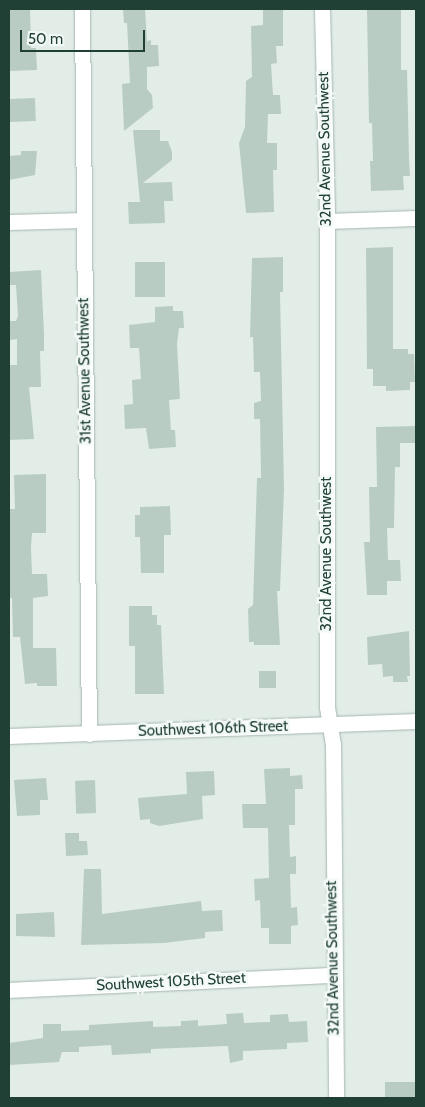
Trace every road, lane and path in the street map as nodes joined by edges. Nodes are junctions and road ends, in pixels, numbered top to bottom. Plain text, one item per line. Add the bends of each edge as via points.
1 (82, 9) edge
2 (322, 9) edge
3 (416, 218) edge
4 (83, 220) junction
5 (327, 221) junction
6 (9, 222) edge
7 (416, 721) edge
8 (330, 724) junction
9 (89, 734) junction
10 (9, 736) edge
11 (333, 975) junction
12 (9, 990) edge
13 (336, 1098) edge

1 - 4 street, 31st Avenue Southwest
2 - 5 street, 32nd Avenue Southwest
3 - 5 street
4 - 6 street
4 - 9 street, 31st Avenue Southwest
5 - 8 street, 32nd Avenue Southwest via 327,707
7 - 8 street, Southwest 106th Street
8 - 9 street, Southwest 106th Street
8 - 11 street, 32nd Avenue Southwest
9 - 10 street, Southwest 106th Street
11 - 12 street, Southwest 105th Street
11 - 13 street, 32nd Avenue Southwest

